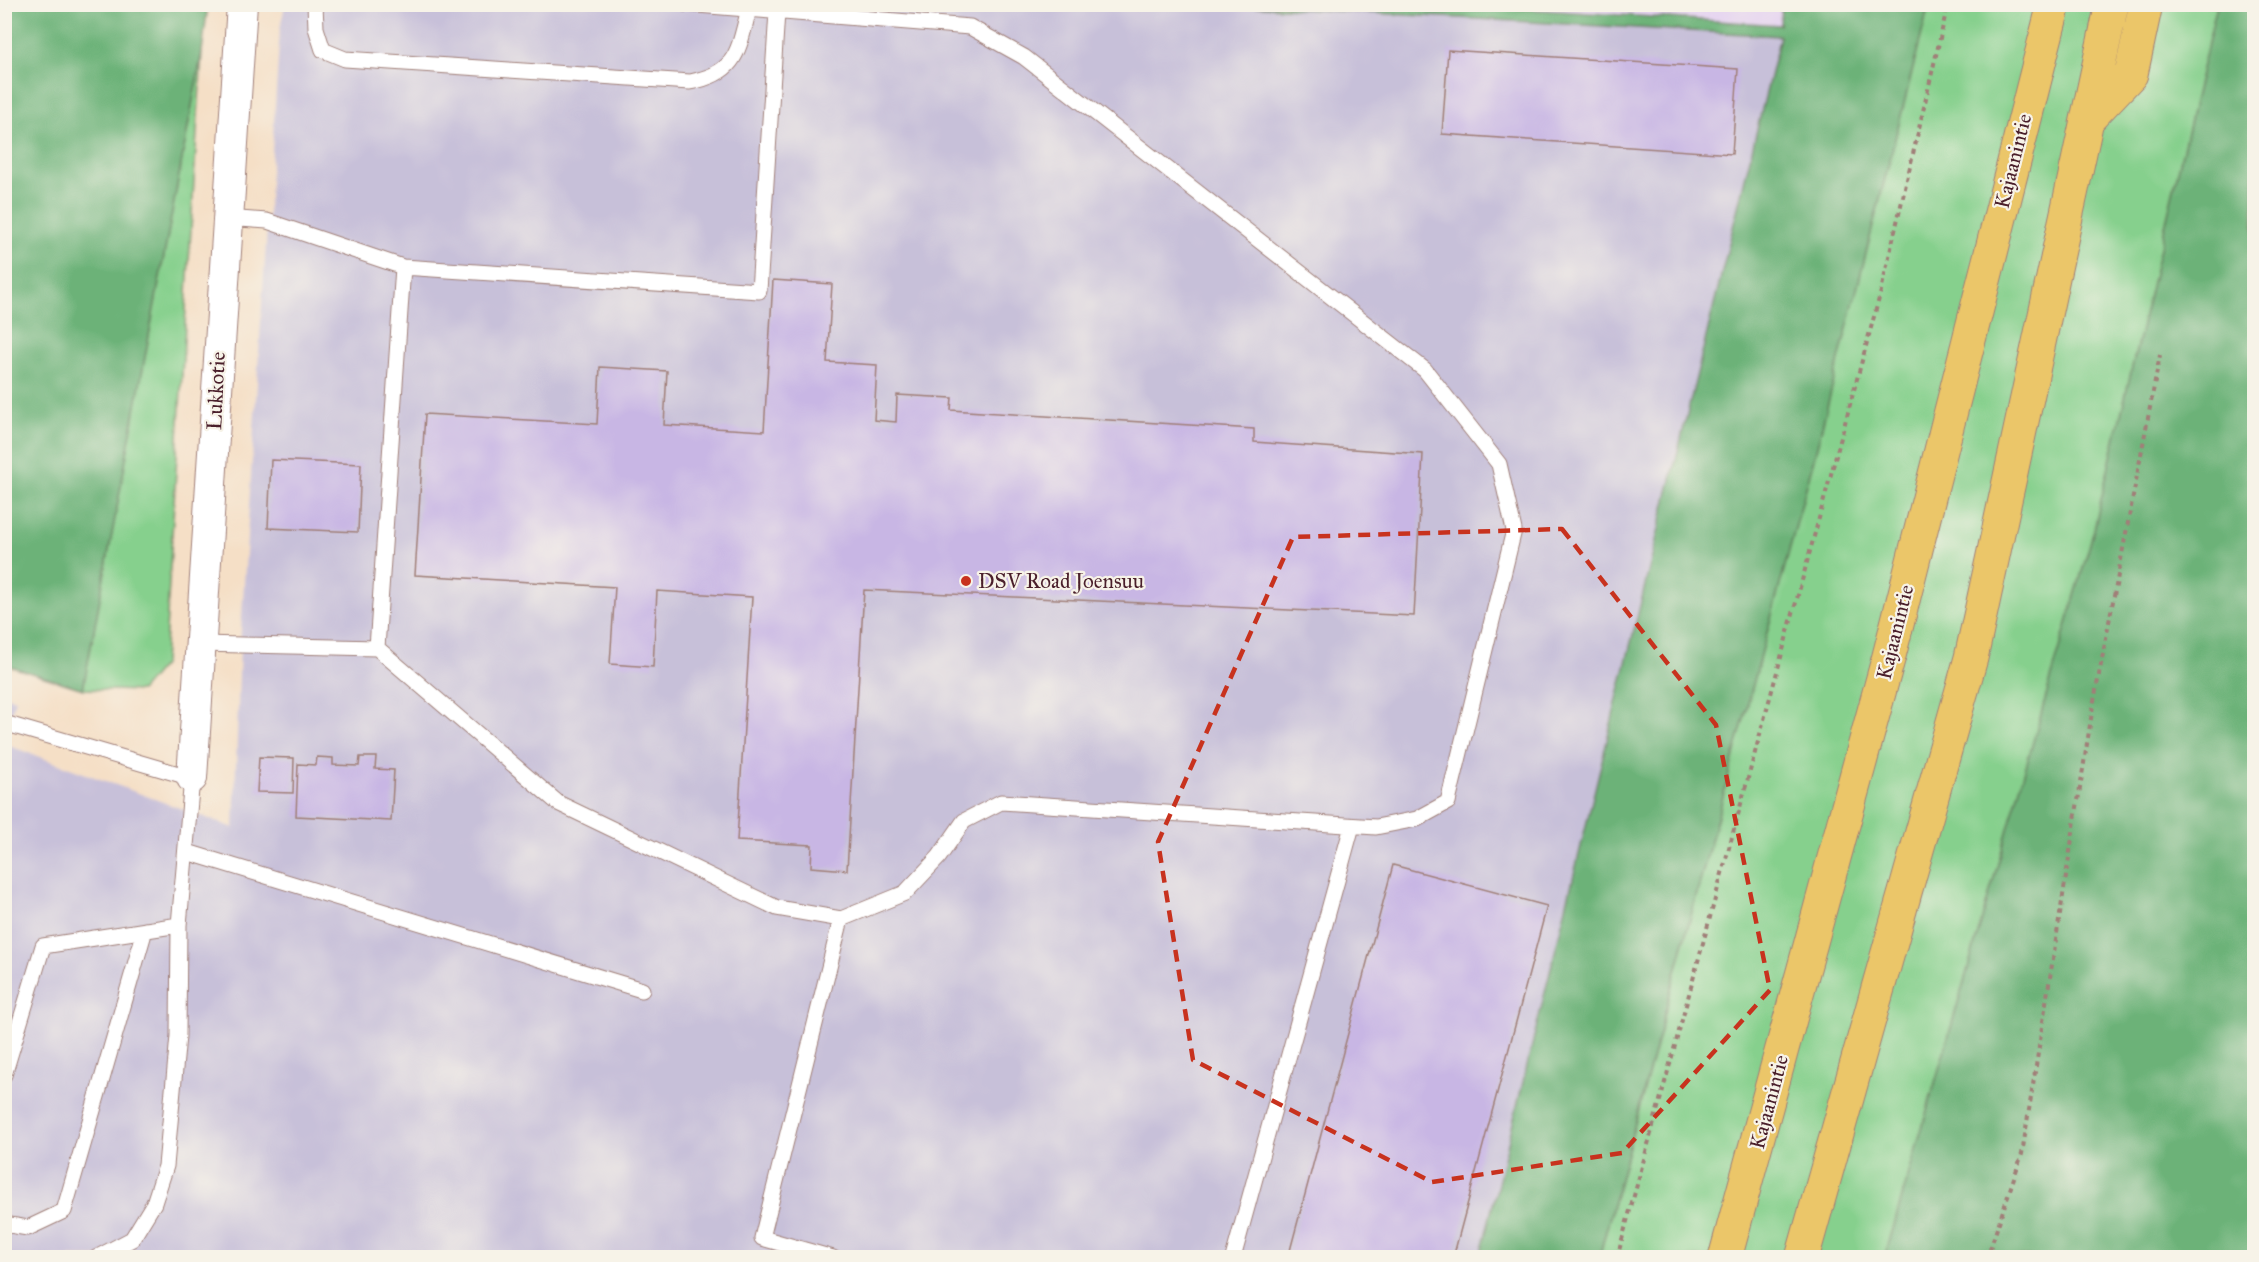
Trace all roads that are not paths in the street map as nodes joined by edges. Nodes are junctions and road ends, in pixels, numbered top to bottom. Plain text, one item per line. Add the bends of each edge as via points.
1 (242, 4) edge
2 (315, 4) edge
3 (685, 4) edge
4 (2045, 4) edge
5 (2054, 4) edge
6 (2112, 4) edge
7 (2146, 4) edge
8 (749, 9) junction
9 (777, 12) junction
10 (2039, 56) junction
11 (2088, 119) junction
12 (227, 218) junction
13 (403, 267) junction
14 (201, 644) junction
15 (377, 648) junction
16 (4, 723) edge
17 (192, 778) junction
18 (1352, 826) junction
19 (187, 852) junction
20 (841, 919) junction
21 (179, 925) junction
22 (145, 930) junction
23 (642, 990) dead end
24 (4, 1075) edge
25 (4, 1224) edge
26 (96, 1257) edge
27 (833, 1257) edge
28 (1233, 1257) edge
29 (1725, 1257) edge
30 (1802, 1257) edge

1 - 12 street, Lukkotie
2 - 8 lane via 316,28 323,50 345,59 690,82 722,72 736,58
3 - 8 lane
4 - 10 highway
5 - 10 highway, Kajaanintie
6 - 11 highway
7 - 11 highway via 2131,74
8 - 9 lane
9 - 13 lane via 759,291
9 - 18 lane via 970,27 1024,57 1425,370 1499,464 1514,530 1448,802 1417,819 1376,827
10 - 29 highway, Kajaanintie via 1889,656
11 - 30 highway via 1971,658
12 - 13 lane via 267,221
12 - 14 street, Lukkotie
13 - 15 lane
14 - 15 lane
14 - 17 street, Lukkotie
15 - 20 lane via 558,803 777,908
16 - 17 lane
17 - 19 lane
18 - 20 lane via 1001,802 964,821 939,858 905,893
18 - 28 lane
19 - 21 lane
19 - 23 lane
20 - 27 lane via 762,1238
21 - 22 lane
21 - 26 lane via 178,1036 166,1167 154,1203 132,1239
22 - 24 lane via 43,946
22 - 25 lane via 64,1211 28,1228

